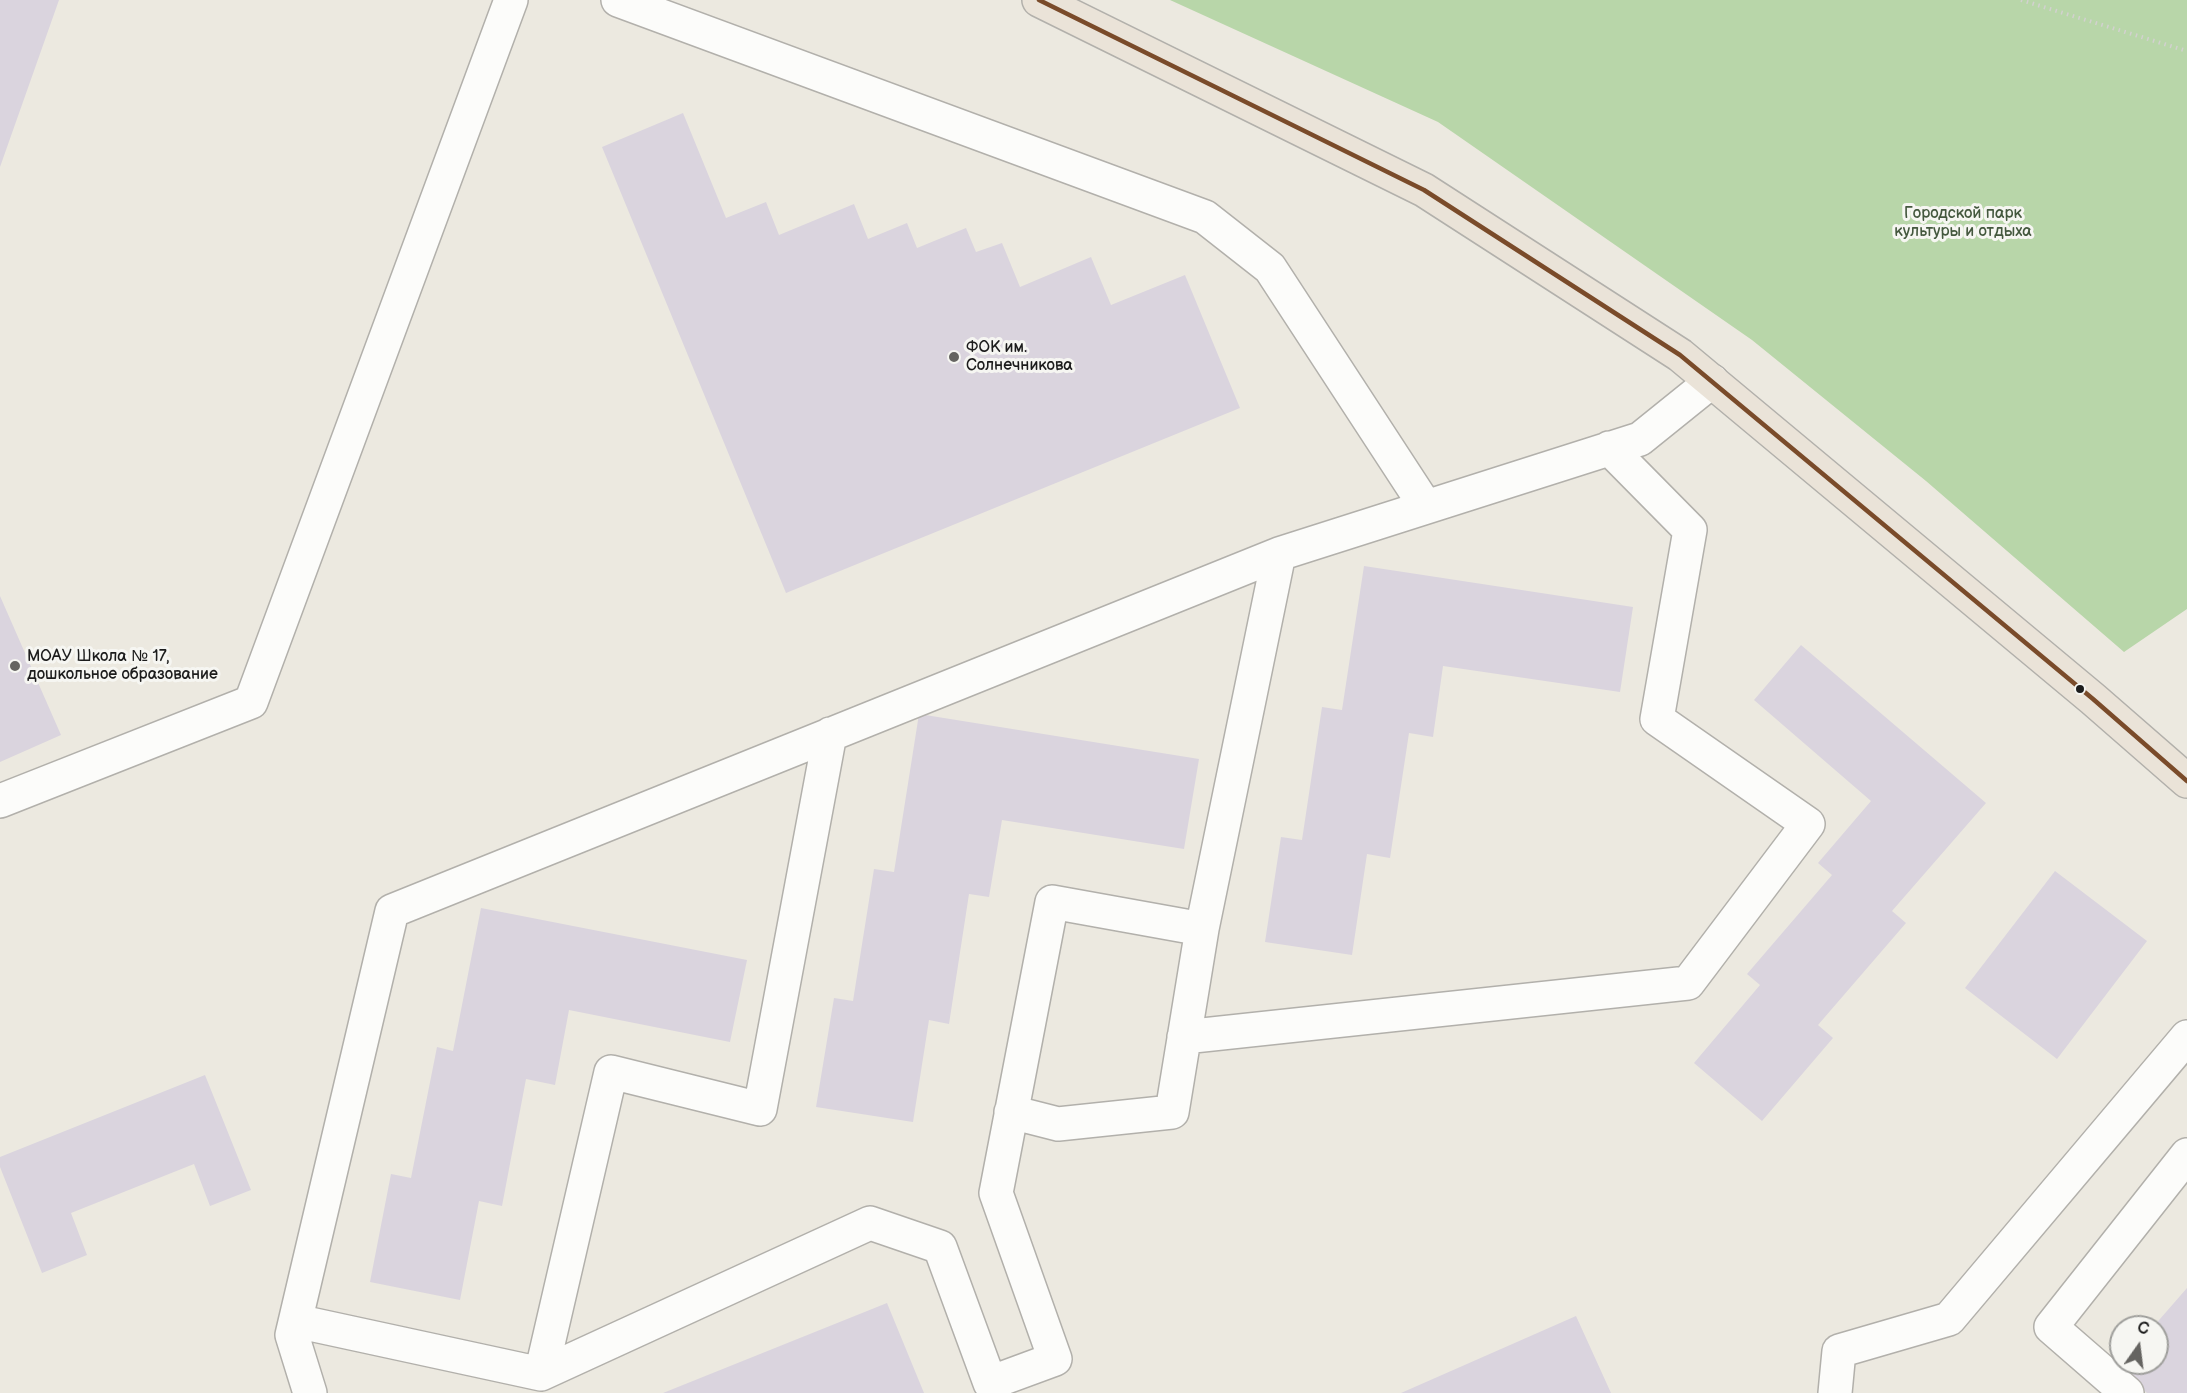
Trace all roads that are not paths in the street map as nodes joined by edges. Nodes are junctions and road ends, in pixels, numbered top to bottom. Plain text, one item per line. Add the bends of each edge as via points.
1 (511, 0) edge
2 (618, 0) edge
3 (1039, 0) edge
4 (1712, 381) junction
5 (1609, 448) junction
6 (1426, 507) junction
7 (1279, 554) junction
8 (830, 734) junction
9 (2187, 781) edge
10 (0, 801) edge
11 (1202, 929) junction
12 (1184, 1037) junction
13 (2187, 1037) edge
14 (1011, 1112) junction
15 (2187, 1155) edge
16 (296, 1321) junction
17 (542, 1374) junction
18 (310, 1393) edge
19 (1835, 1393) edge
20 (2127, 1393) edge

1 - 10 lane via 251,702
2 - 6 lane via 1204,217 1270,268
3 - 4 main road via 1424,190 1680,354
4 - 5 lane via 1640,439
4 - 9 main road
5 - 6 lane
5 - 12 lane via 1690,530 1657,718 1808,824 1688,982
6 - 7 lane
7 - 8 lane
7 - 11 lane
8 - 16 lane via 392,911
8 - 17 lane via 760,1109 611,1072
11 - 12 lane
11 - 14 lane via 1052,902
12 - 14 lane via 1172,1112 1058,1124
13 - 19 lane via 1949,1319 1839,1351
14 - 17 lane via 996,1193 1055,1359 990,1383 940,1247 870,1223
15 - 20 lane via 2051,1327
16 - 17 lane
16 - 18 lane via 292,1335

